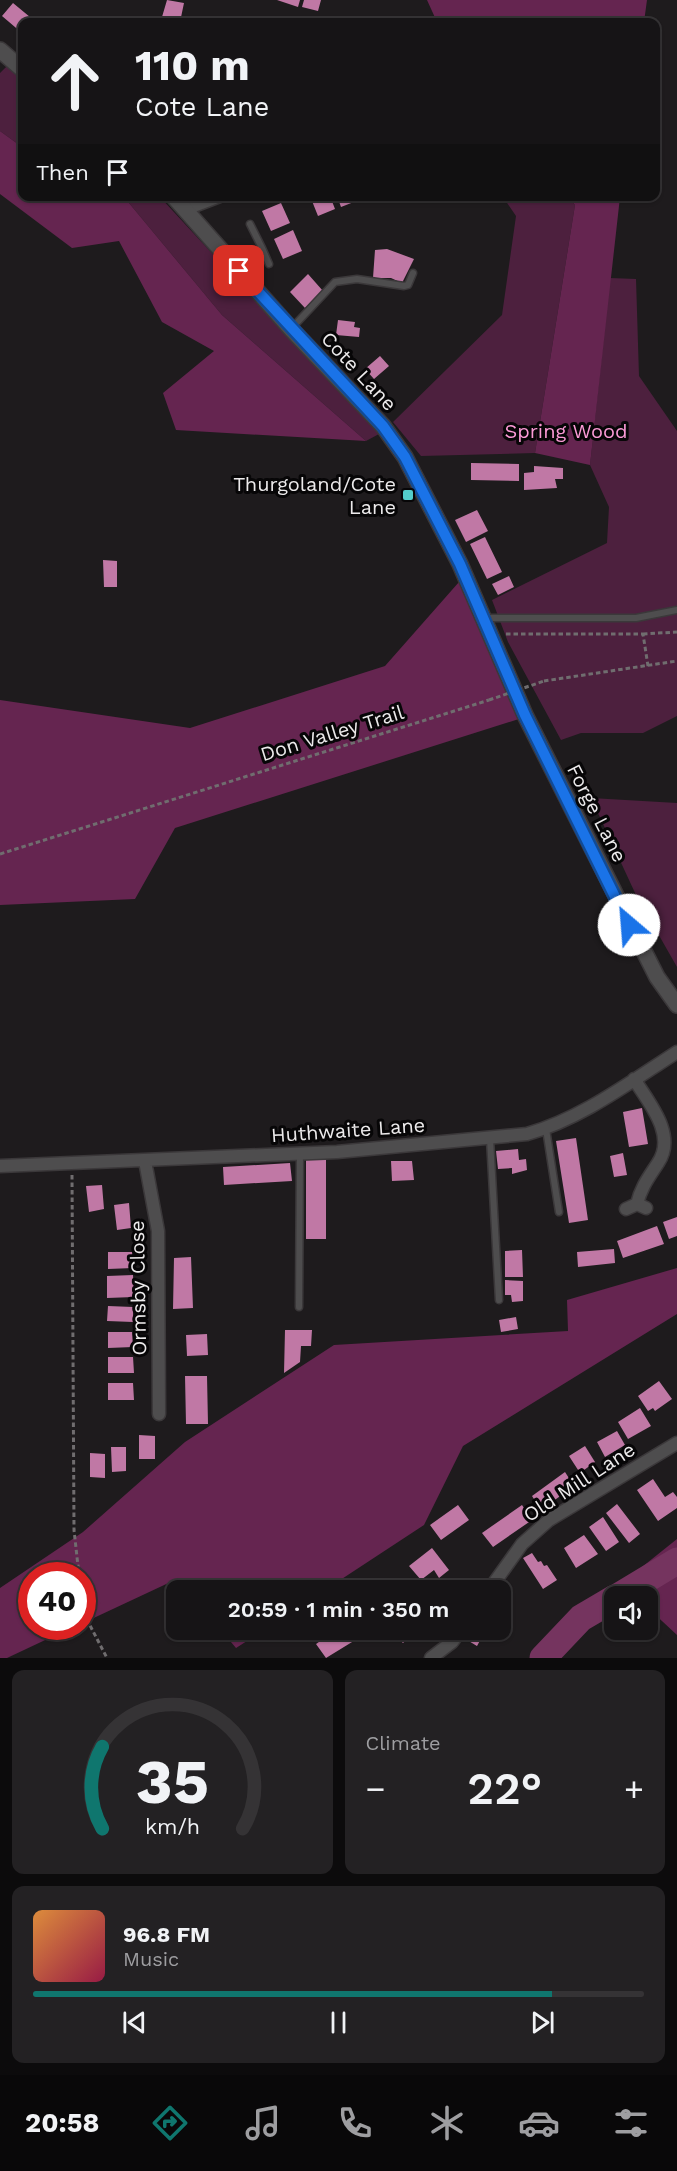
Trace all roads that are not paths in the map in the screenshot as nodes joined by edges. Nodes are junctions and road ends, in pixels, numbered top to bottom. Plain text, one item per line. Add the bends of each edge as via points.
1 (0, 50) edge
2 (18, 66) edge
3 (178, 201) edge
4 (207, 201) edge
5 (186, 209) junction
6 (250, 224) dead end
7 (262, 248) junction
8 (269, 264) dead end
9 (239, 271) junction
10 (413, 273) dead end
11 (291, 329) junction
12 (677, 610) edge
13 (484, 618) junction
14 (518, 700) joint
15 (677, 1005) edge
16 (677, 1052) edge
17 (634, 1079) junction
18 (546, 1129) junction
19 (490, 1139) junction
20 (300, 1154) junction
21 (146, 1161) junction
22 (0, 1166) edge
23 (636, 1207) dead end
24 (559, 1212) dead end
25 (499, 1300) dead end
26 (299, 1307) dead end
27 (159, 1414) dead end
28 (677, 1443) edge
29 (496, 1580) edge
30 (454, 1640) edge
31 (431, 1658) edge

1 - 2 street
3 - 5 street, Cote Lane
4 - 5 street
5 - 9 street, Cote Lane
6 - 7 lane
7 - 8 lane
7 - 9 lane
9 - 11 street, Cote Lane
10 - 11 lane via 404,286 357,279 335,282
11 - 13 street, Cote Lane via 383,426 405,457
12 - 13 lane via 636,618
13 - 14 street, Cote Lane
14 - 15 street, Forge Lane via 620,908 657,978
16 - 17 street, Huthwaite Lane
17 - 18 street, Huthwaite Lane
17 - 23 street via 665,1137 663,1154 642,1186
18 - 19 street, Huthwaite Lane
18 - 24 lane
19 - 20 street, Huthwaite Lane
19 - 25 lane
20 - 21 street, Huthwaite Lane
20 - 26 lane
21 - 22 street, Huthwaite Lane
21 - 27 street, Ormsby Close via 158,1231
28 - 29 street, Old Mill Lane via 549,1521 522,1544
30 - 31 street

